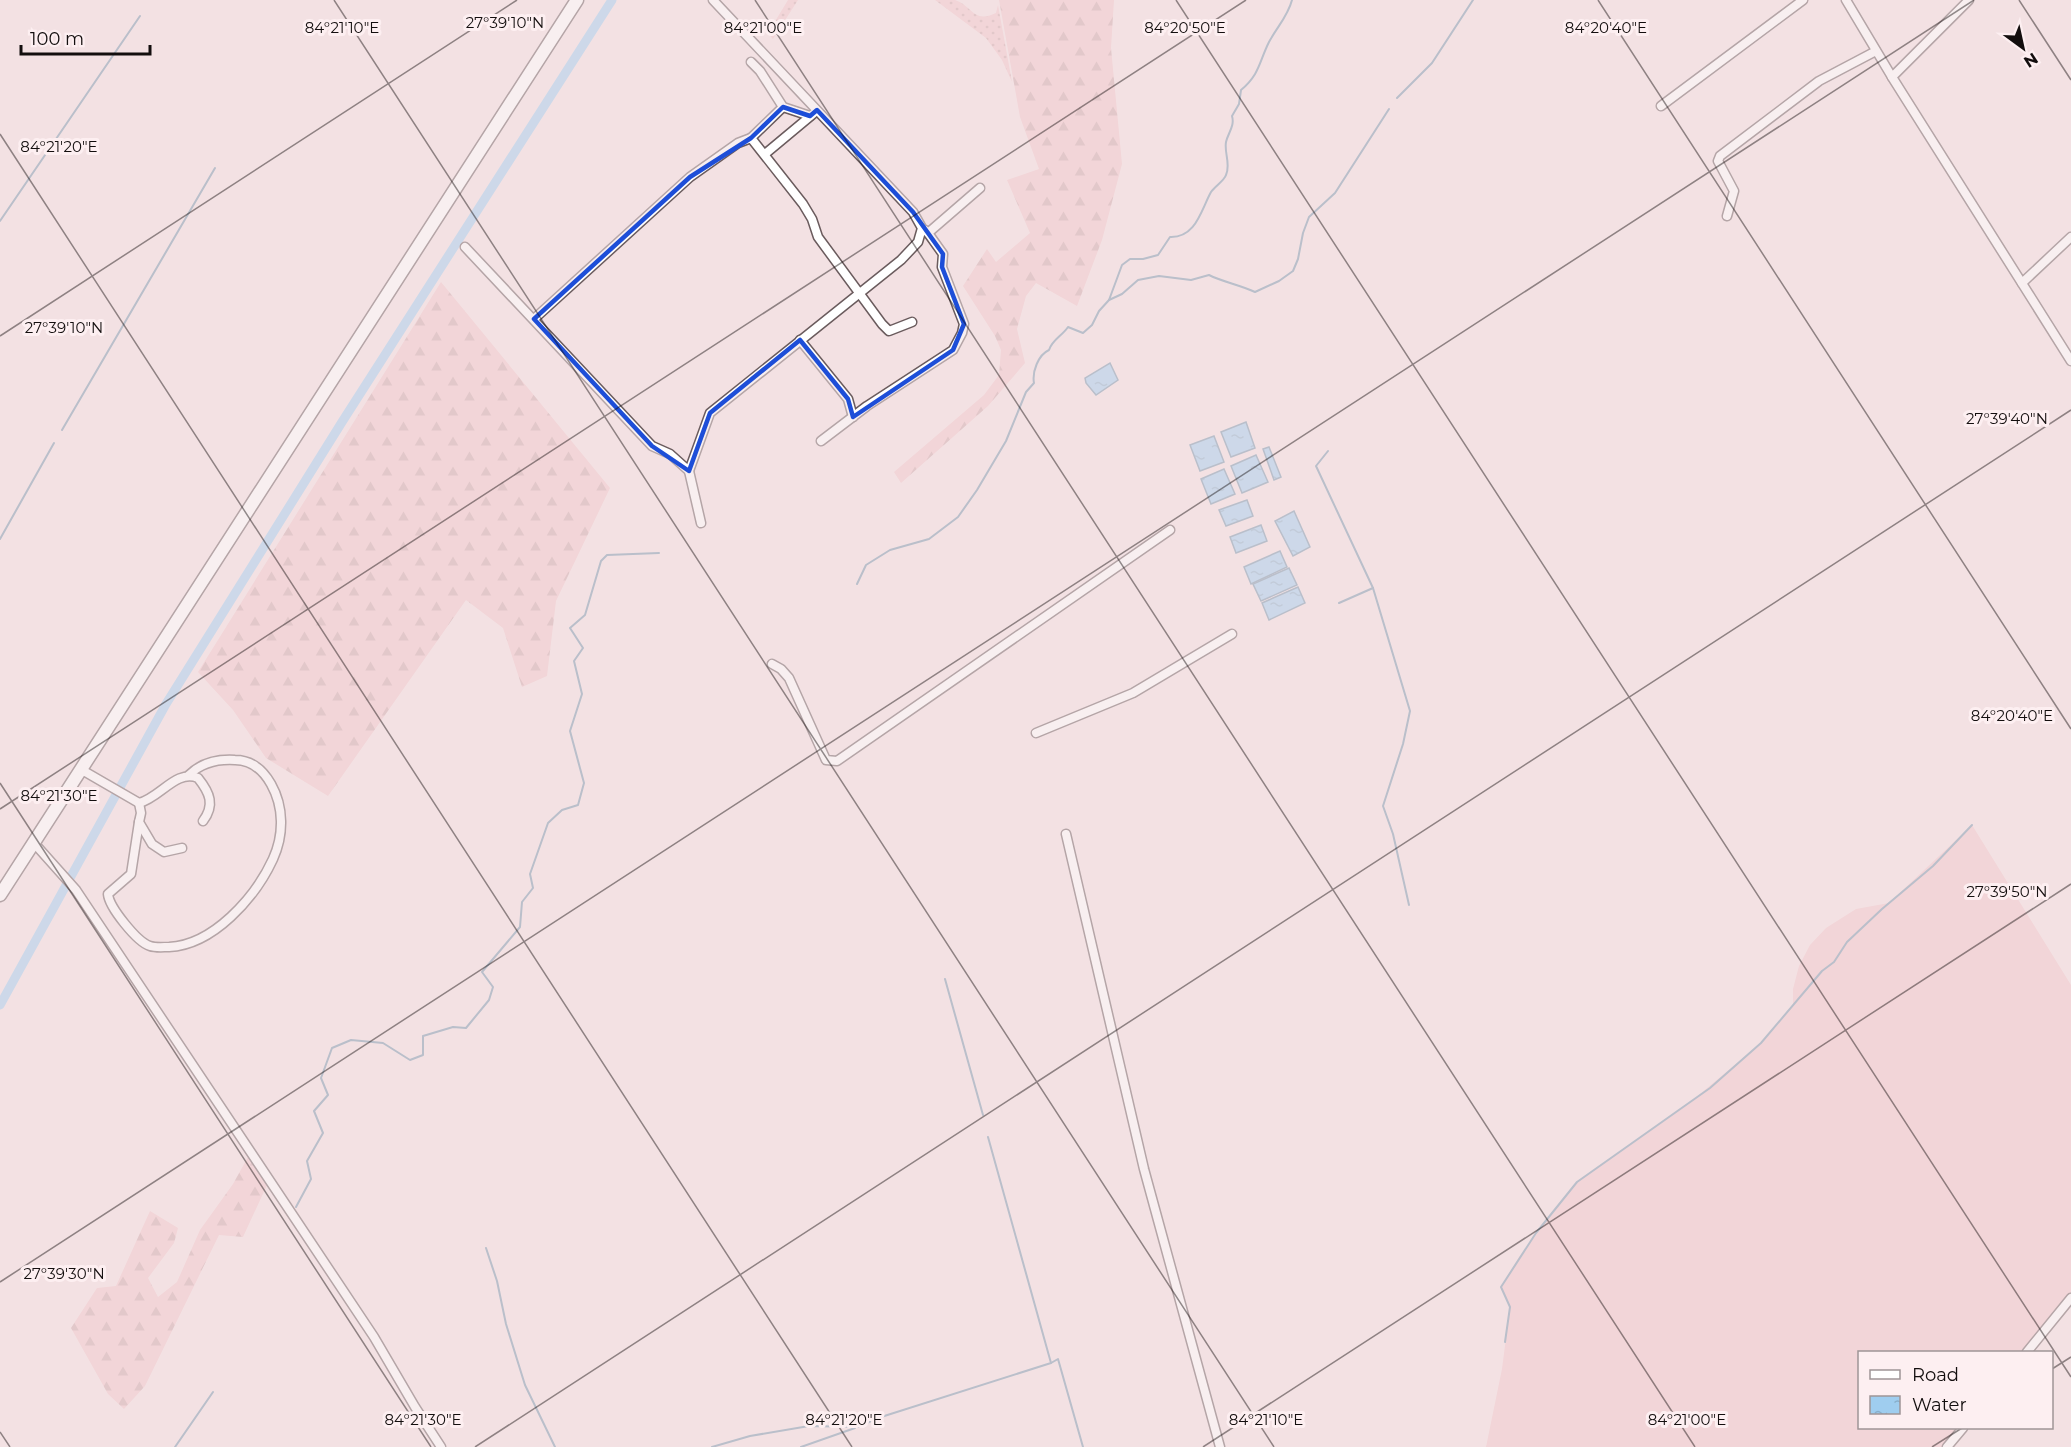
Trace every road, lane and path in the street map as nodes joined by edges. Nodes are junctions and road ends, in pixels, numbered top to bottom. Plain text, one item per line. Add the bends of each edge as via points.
1 (577, 0) edge
2 (712, 0) edge
3 (1803, 0) edge
4 (1846, 0) edge
5 (1969, 0) edge
6 (1876, 51) junction
7 (751, 62) dead end
8 (1892, 77) junction
9 (1661, 106) dead end
10 (783, 107) junction
11 (813, 113) junction
12 (751, 138) junction
13 (765, 154) junction
14 (980, 188) dead end
15 (1727, 216) dead end
16 (925, 230) junction
17 (2071, 237) edge
18 (465, 247) dead end
19 (2022, 283) junction
20 (859, 294) junction
21 (534, 319) junction
22 (912, 322) dead end
23 (800, 340) junction
24 (2071, 361) edge
25 (853, 417) junction
26 (821, 441) dead end
27 (689, 471) junction
28 (701, 523) dead end
29 (1170, 530) dead end
30 (1232, 634) dead end
31 (772, 664) dead end
32 (1036, 733) dead end
33 (81, 770) junction
34 (189, 775) junction
35 (139, 803) junction
36 (203, 821) dead end
37 (140, 822) junction
38 (1066, 834) dead end
39 (34, 843) junction
40 (182, 848) dead end
41 (0, 895) edge
42 (2071, 1298) edge
43 (2028, 1351) edge
44 (1962, 1429) edge
45 (441, 1447) edge
46 (1220, 1447) edge
47 (1947, 1447) edge

1 - 33 main road
2 - 11 street
3 - 9 street
4 - 6 street
5 - 8 street
6 - 8 street
6 - 15 street via 1819,81 1720,156 1718,161 1734,191
7 - 10 street
8 - 19 street
10 - 11 street
10 - 12 street
11 - 13 street
11 - 16 street via 913,212
12 - 13 street
12 - 21 street via 738,142 690,177
13 - 20 street via 803,204 818,237
14 - 16 street
16 - 20 street via 912,249
16 - 25 street via 943,254 942,267 964,324 962,333 952,350
17 - 19 street
18 - 21 street
19 - 24 street
20 - 22 street via 889,332
20 - 23 street
21 - 27 street via 652,446 670,454
23 - 25 street via 848,399
23 - 27 street via 710,413
25 - 26 street
27 - 28 street
29 - 31 street via 837,760 826,760 789,678
30 - 32 street via 1133,693
33 - 35 street
33 - 39 main road
34 - 35 street
34 - 36 street via 198,778 210,800 211,807
34 - 37 street via 220,760 256,765 265,773 281,809 274,858 261,880 220,926 193,943 148,946 109,901 112,889 131,874
35 - 37 street
37 - 40 street via 147,838 158,849 164,852
38 - 46 street via 1144,1169
39 - 41 main road
39 - 45 street via 76,890 374,1337
42 - 43 street
44 - 47 street

